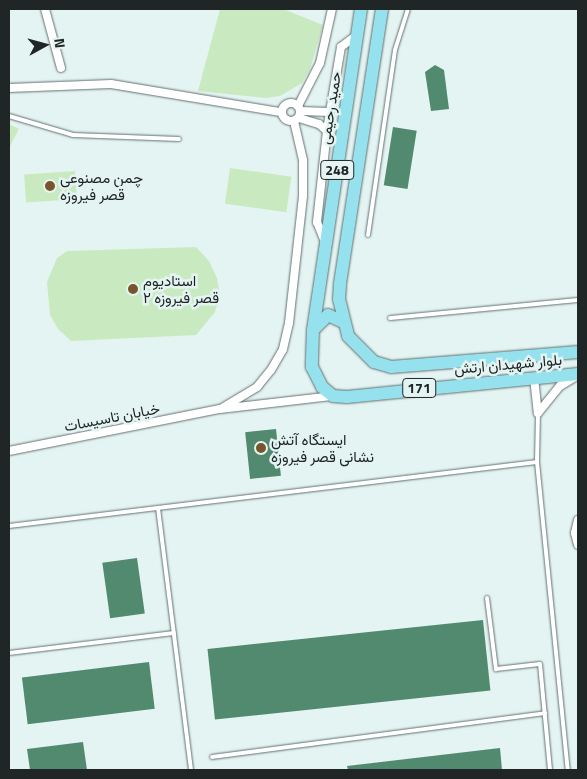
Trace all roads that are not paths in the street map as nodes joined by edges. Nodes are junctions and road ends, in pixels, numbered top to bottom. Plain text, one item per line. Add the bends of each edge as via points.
1 (45, 9) edge
2 (332, 9) edge
3 (361, 9) edge
4 (382, 9) edge
5 (408, 9) edge
6 (357, 34) junction
7 (61, 68) dead end
8 (9, 88) edge
9 (281, 112) junction
10 (330, 112) junction
11 (298, 114) junction
12 (9, 116) edge
13 (327, 131) junction
14 (179, 139) dead end
15 (368, 235) dead end
16 (326, 244) junction
17 (578, 300) edge
18 (390, 318) dead end
19 (343, 322) junction
20 (313, 330) junction
21 (578, 352) edge
22 (407, 366) junction
23 (578, 375) edge
24 (534, 378) junction
25 (414, 389) junction
26 (333, 396) junction
27 (220, 409) junction
28 (538, 413) junction
29 (9, 451) edge
30 (537, 462) junction
31 (158, 508) junction
32 (578, 520) edge
33 (9, 526) edge
34 (578, 546) edge
35 (488, 598) dead end
36 (174, 633) junction
37 (9, 653) edge
38 (545, 713) junction
39 (212, 757) dead end
40 (191, 770) edge
41 (550, 770) edge
42 (568, 770) edge

1 - 7 street
2 - 11 street via 320,63
3 - 6 main road, حمید رحیمی / 248
4 - 19 main road, 248 via 340,285
5 - 15 lane via 395,50
6 - 10 street via 342,47
6 - 16 main road, حمید رحیمی / 248
8 - 9 street via 111,84
9 - 11 street via 285,120
9 - 11 street via 289,103
10 - 11 street
10 - 13 street
11 - 13 street
11 - 27 street via 304,196 283,349 257,387
12 - 14 lane via 73,136
13 - 16 street via 316,222
16 - 20 main road, حمید رحیمی / 248
17 - 18 lane
19 - 20 main road via 328,315
19 - 22 main road, بلوار شهیدان ارتش / 171 via 348,336 374,362 391,367
20 - 26 main road via 312,367 322,386
21 - 22 main road, بلوار شهیدان ارتش / 171
22 - 25 main road via 418,373 418,384
23 - 24 main road, بلوار شهیدان ارتش / 171
23 - 28 street via 560,386
24 - 25 main road, بلوار شهیدان ارتش / 171
24 - 28 street
25 - 26 main road, بلوار شهیدان ارتش / 171
26 - 27 street
27 - 29 street, خیابان تاسیسات
28 - 30 lane
30 - 31 lane
30 - 42 lane
31 - 33 lane
31 - 36 lane
32 - 34 street via 575,533
35 - 38 lane via 496,669 540,664
36 - 37 lane
36 - 40 lane
38 - 39 lane
38 - 41 lane

